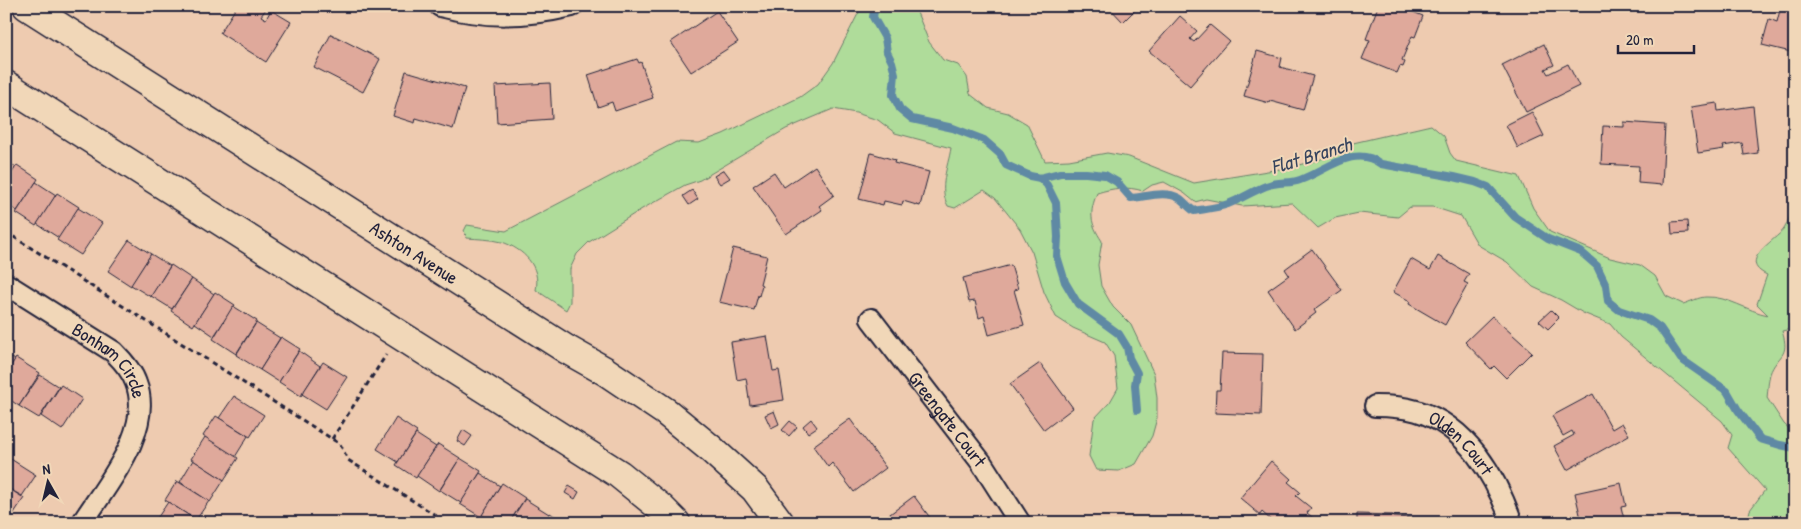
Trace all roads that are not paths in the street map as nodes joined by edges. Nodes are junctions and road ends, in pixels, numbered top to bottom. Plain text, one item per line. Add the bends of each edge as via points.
1 (26, 6) edge
2 (440, 6) edge
3 (572, 6) edge
4 (6, 85) edge
5 (6, 284) edge
6 (871, 320) dead end
7 (1375, 406) dead end
8 (82, 523) edge
9 (676, 523) edge
10 (780, 523) edge
11 (1020, 523) edge
12 (1512, 523) edge

1 - 10 street, Ashton Avenue via 658,407 755,489
2 - 3 street via 502,16
4 - 9 street via 619,474
5 - 8 street, Bonham Circle via 114,352 136,383 140,404 138,426 126,454
6 - 11 street, Greengate Court via 981,462
7 - 12 street, Olden Court via 1419,411 1460,436 1487,469

